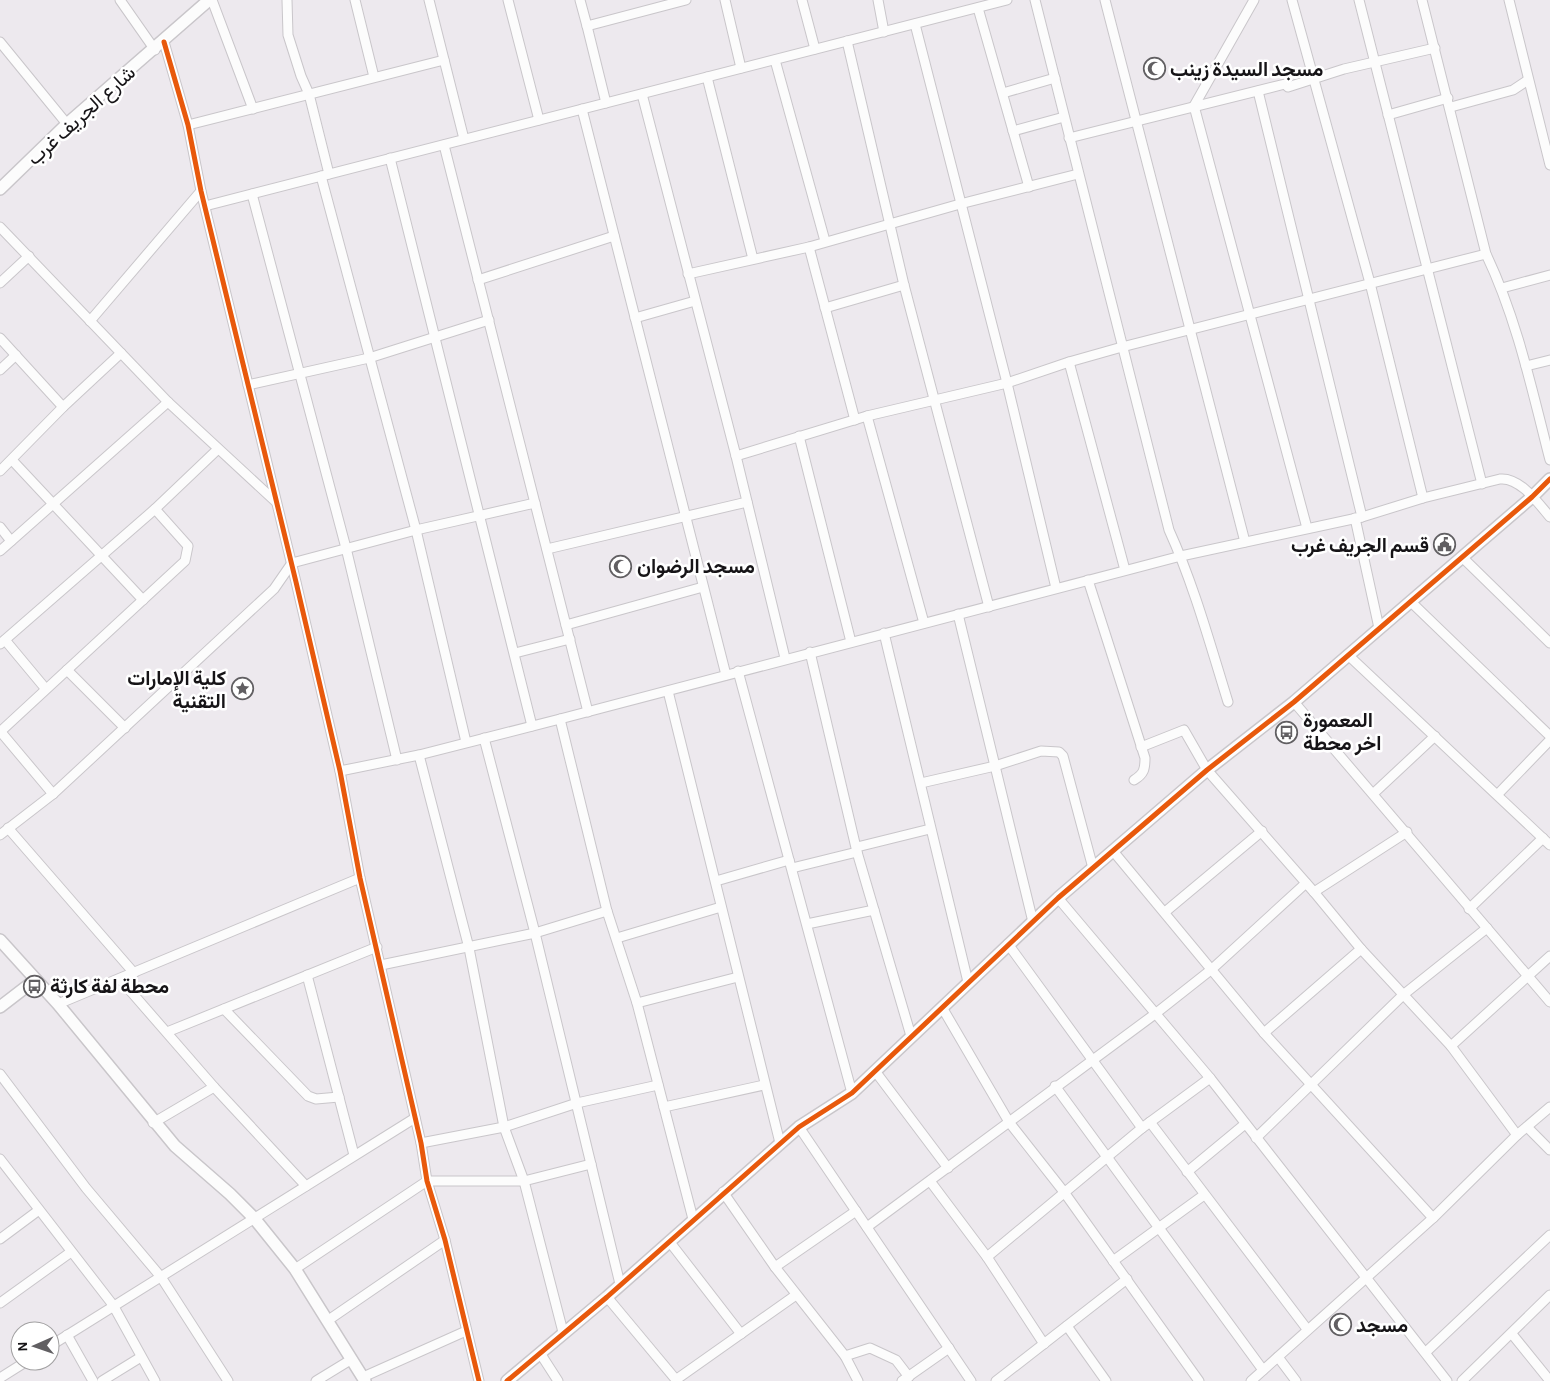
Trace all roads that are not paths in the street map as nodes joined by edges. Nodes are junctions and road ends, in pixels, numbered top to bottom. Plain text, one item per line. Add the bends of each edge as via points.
1 (120, 0) edge
2 (211, 0) edge
3 (287, 0) edge
4 (355, 0) edge
5 (429, 0) edge
6 (508, 0) edge
7 (580, 0) edge
8 (686, 0) edge
9 (725, 0) edge
10 (802, 0) edge
11 (878, 0) edge
12 (1007, 0) edge
13 (1035, 0) edge
14 (1105, 0) edge
15 (1254, 0) edge
16 (1292, 0) edge
17 (1359, 0) edge
18 (1422, 0) edge
19 (1509, 0) edge
20 (978, 8) junction
21 (915, 24) junction
22 (586, 26) junction
23 (884, 32) junction
24 (846, 41) junction
25 (0, 42) edge
26 (164, 42) junction
27 (1434, 48) junction
28 (815, 49) junction
29 (155, 50) junction
30 (444, 60) junction
31 (775, 60) junction
32 (1376, 61) junction
33 (741, 68) junction
34 (374, 77) junction
35 (707, 77) junction
36 (1055, 78) junction
37 (1312, 78) junction
38 (1528, 80) junction
39 (1258, 91) junction
40 (1003, 93) junction
41 (309, 94) junction
42 (642, 94) junction
43 (1448, 98) junction
44 (606, 103) junction
45 (1194, 106) junction
46 (1451, 107) junction
47 (253, 109) junction
48 (582, 109) junction
49 (1388, 115) junction
50 (1064, 117) junction
51 (539, 120) junction
52 (1134, 121) junction
53 (67, 124) junction
54 (188, 125) junction
55 (1013, 131) junction
56 (1069, 138) junction
57 (464, 139) junction
58 (444, 145) junction
59 (1548, 148) edge
60 (390, 158) junction
61 (1550, 165) edge
62 (1078, 174) junction
63 (325, 175) junction
64 (1029, 187) junction
65 (0, 189) edge
66 (201, 191) junction
67 (252, 194) junction
68 (960, 204) junction
69 (205, 206) junction
70 (889, 225) junction
71 (0, 227) edge
72 (614, 236) junction
73 (825, 241) junction
74 (809, 247) junction
75 (1486, 254) junction
76 (29, 256) junction
77 (753, 260) junction
78 (1426, 268) junction
79 (688, 274) junction
80 (1550, 275) edge
81 (478, 280) junction
82 (0, 283) edge
83 (1370, 283) junction
84 (904, 285) junction
85 (1502, 288) junction
86 (1308, 299) junction
87 (695, 301) junction
88 (825, 308) junction
89 (1249, 314) junction
90 (635, 318) junction
91 (489, 320) junction
92 (90, 321) junction
93 (1190, 329) junction
94 (436, 337) junction
95 (0, 338) edge
96 (1122, 347) junction
97 (120, 353) junction
98 (16, 355) junction
99 (369, 358) junction
100 (1550, 360) edge
101 (1069, 362) junction
102 (1526, 366) junction
103 (0, 370) edge
104 (299, 375) junction
105 (1007, 383) junction
106 (248, 385) junction
107 (936, 400) junction
108 (168, 402) junction
109 (63, 406) junction
110 (867, 416) junction
111 (855, 420) junction
112 (799, 436) junction
113 (218, 448) junction
114 (736, 456) junction
115 (12, 460) junction
116 (1550, 460) edge
117 (0, 471) edge
118 (1550, 479) edge
119 (1482, 484) junction
120 (1532, 497) junction
121 (1423, 498) junction
122 (276, 501) junction
123 (747, 502) junction
124 (535, 503) junction
125 (54, 504) junction
126 (155, 509) junction
127 (480, 517) junction
128 (1358, 517) junction
129 (1550, 517) edge
130 (686, 518) junction
131 (0, 527) edge
132 (1308, 528) junction
133 (416, 530) junction
134 (12, 541) junction
135 (1245, 542) junction
136 (346, 548) junction
137 (547, 549) junction
138 (0, 551) edge
139 (102, 555) junction
140 (1181, 556) junction
141 (1462, 557) junction
142 (292, 563) junction
143 (1125, 570) junction
144 (1088, 580) junction
145 (703, 586) junction
146 (1056, 588) junction
147 (143, 600) junction
148 (1410, 600) junction
149 (989, 607) junction
150 (958, 614) junction
151 (924, 623) junction
152 (566, 625) junction
153 (1379, 628) junction
154 (884, 633) junction
155 (570, 639) junction
156 (2, 642) edge
157 (851, 642) junction
158 (1550, 643) edge
159 (810, 652) junction
160 (515, 653) junction
161 (1348, 655) junction
162 (785, 658) junction
163 (67, 670) junction
164 (738, 672) junction
165 (726, 676) junction
166 (45, 688) junction
167 (668, 691) junction
168 (1228, 702) dead end
169 (1294, 702) junction
170 (588, 712) junction
171 (560, 719) junction
172 (532, 726) junction
173 (124, 728) junction
174 (0, 731) edge
175 (1435, 736) junction
176 (484, 738) junction
177 (1550, 738) edge
178 (466, 742) junction
179 (1141, 747) junction
180 (419, 755) junction
181 (397, 760) junction
182 (995, 766) junction
183 (1207, 770) junction
184 (340, 772) junction
185 (1134, 780) dead end
186 (921, 783) junction
187 (53, 794) junction
188 (1374, 794) junction
189 (1498, 794) junction
190 (8, 828) junction
191 (930, 829) junction
192 (1262, 831) junction
193 (1407, 832) junction
194 (0, 835) edge
195 (1547, 842) edge
196 (857, 850) junction
197 (1114, 851) junction
198 (790, 864) junction
199 (1094, 868) junction
200 (360, 878) junction
201 (716, 881) junction
202 (1306, 883) junction
203 (1314, 892) junction
204 (1058, 898) junction
205 (721, 907) junction
206 (1469, 909) junction
207 (874, 910) junction
208 (607, 911) junction
209 (1165, 912) junction
210 (1033, 922) junction
211 (807, 924) junction
212 (1487, 928) junction
213 (535, 932) junction
214 (617, 938) junction
215 (0, 940) edge
216 (1008, 944) junction
217 (377, 947) junction
218 (469, 948) junction
219 (1361, 949) junction
220 (1550, 956) edge
221 (381, 965) junction
222 (1212, 969) junction
223 (134, 973) junction
224 (307, 976) junction
225 (1530, 976) junction
226 (738, 977) junction
227 (120, 978) junction
228 (34, 980) junction
229 (968, 982) junction
230 (1403, 995) junction
231 (1550, 1002) edge
232 (637, 1003) junction
233 (58, 1004) junction
234 (0, 1007) edge
235 (224, 1009) junction
236 (943, 1009) junction
237 (1155, 1014) junction
238 (167, 1032) junction
239 (1264, 1033) junction
240 (910, 1036) junction
241 (1451, 1046) junction
242 (1091, 1060) junction
243 (875, 1071) junction
244 (0, 1074) edge
245 (1210, 1078) junction
246 (658, 1085) junction
247 (764, 1085) junction
248 (1055, 1086) junction
249 (1310, 1086) junction
250 (214, 1087) junction
251 (852, 1093) junction
252 (339, 1097) junction
253 (577, 1103) junction
254 (664, 1107) junction
255 (1550, 1107) edge
256 (414, 1118) junction
257 (1009, 1122) junction
258 (1150, 1122) junction
259 (154, 1123) junction
260 (1245, 1124) junction
261 (800, 1126) junction
262 (504, 1127) junction
263 (1527, 1127) junction
264 (1142, 1128) junction
265 (1517, 1135) junction
266 (1256, 1138) junction
267 (421, 1143) junction
268 (780, 1143) junction
269 (1550, 1150) edge
270 (354, 1155) junction
271 (1107, 1158) junction
272 (1, 1164) edge
273 (591, 1164) junction
274 (948, 1168) junction
275 (1187, 1172) junction
276 (427, 1181) junction
277 (524, 1181) junction
278 (930, 1181) junction
279 (306, 1186) junction
280 (723, 1192) junction
281 (1064, 1192) junction
282 (1204, 1195) junction
283 (38, 1210) junction
284 (856, 1210) junction
285 (254, 1218) junction
286 (1432, 1218) junction
287 (693, 1219) junction
288 (1158, 1226) junction
289 (867, 1227) junction
290 (1550, 1235) edge
291 (0, 1239) edge
292 (445, 1240) junction
293 (669, 1240) junction
294 (70, 1252) junction
295 (987, 1257) junction
296 (1113, 1261) junction
297 (775, 1267) junction
298 (295, 1270) junction
299 (161, 1278) junction
300 (1367, 1278) junction
301 (1127, 1279) junction
302 (620, 1284) junction
303 (1550, 1294) edge
304 (796, 1295) junction
305 (607, 1297) junction
306 (0, 1303) edge
307 (113, 1305) junction
308 (327, 1321) junction
309 (1066, 1326) junction
310 (1307, 1329) junction
311 (466, 1331) junction
312 (563, 1332) junction
313 (741, 1334) junction
314 (1512, 1334) junction
315 (67, 1335) junction
316 (60, 1340) edge
317 (1044, 1344) junction
318 (950, 1348) junction
319 (1426, 1352) junction
320 (540, 1353) junction
321 (845, 1356) junction
322 (141, 1357) junction
323 (1278, 1358) junction
324 (352, 1360) junction
325 (1263, 1370) junction
326 (11, 1371) edge
327 (0, 1378) edge
328 (364, 1379) edge
329 (905, 1379) edge
330 (677, 1380) edge
331 (1444, 1380) edge
332 (1550, 1380) edge
333 (93, 1381) edge
334 (102, 1381) edge
335 (155, 1381) edge
336 (228, 1381) edge
337 (316, 1381) edge
338 (479, 1381) edge
339 (507, 1381) edge
340 (558, 1381) edge
341 (858, 1381) edge
342 (971, 1381) edge
343 (996, 1381) edge
344 (1106, 1381) edge
345 (1199, 1381) edge
346 (1251, 1381) edge
347 (1296, 1381) edge
348 (1462, 1381) edge

1 - 29 street
2 - 26 street, شارع الجريف غرب
2 - 47 street
3 - 41 street via 288,35
4 - 34 street
5 - 30 street
6 - 51 street
7 - 22 street
8 - 22 street
9 - 33 street
10 - 28 street
11 - 23 street
12 - 20 street
13 - 36 street
14 - 52 street
15 - 45 street
16 - 37 street
17 - 32 street
18 - 27 street
19 - 38 street
20 - 21 street
20 - 40 street
21 - 23 street
21 - 68 street
22 - 44 street
23 - 24 street
24 - 28 street
24 - 70 street
25 - 53 street
26 - 29 street, شارع الجريف غرب
26 - 54 street
27 - 32 street
27 - 43 street
28 - 31 street
29 - 53 street, شارع الجريف غرب
30 - 34 street
30 - 57 street
31 - 33 street
31 - 73 street
32 - 37 street
32 - 49 street
33 - 35 street
34 - 41 street
35 - 42 street
35 - 77 street
36 - 40 street
36 - 50 street
37 - 39 street via 1288,87 1285,84
37 - 83 street
38 - 46 street via 1513,90
38 - 59 street
39 - 45 street
39 - 86 street
40 - 55 street
41 - 47 street
41 - 63 street
42 - 44 street
42 - 79 street
43 - 46 street
43 - 49 street
44 - 48 street
45 - 52 street
45 - 89 street
46 - 75 street
47 - 54 street
48 - 51 street
48 - 72 street
49 - 78 street
50 - 55 street
50 - 56 street
51 - 57 street
52 - 56 street
52 - 93 street
53 - 65 street, شارع الجريف غرب
54 - 66 street
55 - 64 street
56 - 62 street
57 - 58 street
58 - 60 street
58 - 81 street
59 - 61 street
60 - 63 street
60 - 94 street
62 - 64 street
62 - 96 street
63 - 67 street
63 - 99 street
64 - 68 street
66 - 69 street
66 - 92 street
67 - 69 street
67 - 104 street
68 - 70 street
68 - 105 street
69 - 106 street
70 - 73 street
70 - 84 street
71 - 76 street
72 - 81 street
72 - 90 street
73 - 74 street
74 - 77 street
74 - 88 street
75 - 78 street
75 - 85 street
76 - 82 street
76 - 92 street
77 - 79 street
78 - 83 street
78 - 119 street
79 - 87 street
80 - 85 street
81 - 91 street
83 - 86 street
83 - 121 street
84 - 88 street
84 - 107 street
85 - 102 street
86 - 89 street
86 - 128 street
87 - 90 street
87 - 114 street
88 - 111 street
89 - 93 street
89 - 132 street
90 - 130 street
91 - 94 street
91 - 124 street
92 - 97 street
93 - 96 street
93 - 135 street
94 - 99 street
94 - 127 street
95 - 98 street
96 - 101 street
96 - 140 street via 1169,530
97 - 108 street
97 - 109 street
98 - 103 street
98 - 109 street
99 - 104 street
99 - 133 street
100 - 102 street
101 - 105 street
101 - 143 street
102 - 116 street
104 - 106 street
104 - 136 street
105 - 107 street
105 - 146 street
106 - 122 street
107 - 110 street
107 - 149 street
108 - 113 street
108 - 125 street
109 - 115 street
110 - 111 street
110 - 151 street
111 - 112 street
112 - 114 street
112 - 157 street
113 - 122 street
113 - 126 street
114 - 123 street
115 - 117 street
115 - 125 street
118 - 120 street
119 - 120 street via 1508,478
119 - 121 street
120 - 129 street
120 - 141 street
121 - 128 street
122 - 142 street
123 - 130 street
123 - 162 street
124 - 127 street
124 - 137 street
125 - 134 street
125 - 139 street
126 - 139 street
126 - 147 street via 188,546 188,554 185,561
127 - 133 street
127 - 160 street
128 - 132 street
128 - 153 street
130 - 137 street
130 - 145 street
131 - 134 street
132 - 135 street
133 - 136 street
133 - 178 street
134 - 138 street
135 - 140 street
136 - 142 street
136 - 181 street
137 - 152 street
139 - 147 street
139 - 156 street
140 - 143 street
140 - 168 street
141 - 148 street
141 - 158 street
142 - 173 street via 274,590
142 - 184 street
143 - 144 street
144 - 146 street
144 - 179 street
145 - 152 street
145 - 165 street
146 - 149 street
147 - 163 street
148 - 153 street
148 - 177 street
149 - 150 street
150 - 151 street
150 - 182 street
151 - 154 street
152 - 155 street
153 - 161 street
154 - 157 street
154 - 186 street
155 - 160 street
155 - 170 street
156 - 166 street
157 - 159 street
159 - 162 street
159 - 196 street
160 - 172 street
161 - 169 street
161 - 175 street
162 - 164 street
163 - 166 street
163 - 173 street
164 - 165 street
164 - 198 street
165 - 167 street
166 - 174 street
167 - 170 street
167 - 201 street
169 - 183 street
169 - 188 street
170 - 171 street
171 - 172 street
171 - 208 street
172 - 176 street
173 - 187 street
174 - 187 street
175 - 188 street
175 - 189 street
176 - 178 street
176 - 213 street
177 - 189 street
178 - 180 street
179 - 183 street via 1184,730
179 - 185 street via 1145,769
180 - 181 street
180 - 218 street
181 - 184 street
182 - 186 street
182 - 199 street via 1041,751 1059,752 1063,756
182 - 210 street
183 - 192 street
183 - 197 street
184 - 200 street
186 - 191 street
187 - 190 street
188 - 193 street
189 - 195 street
190 - 194 street
190 - 223 street
191 - 196 street
191 - 229 street
192 - 202 street
192 - 209 street
193 - 203 street
193 - 206 street
195 - 206 street
196 - 198 street
196 - 207 street
197 - 199 street
197 - 209 street
198 - 201 street
198 - 211 street
199 - 204 street
200 - 217 street
200 - 223 street
201 - 205 street
202 - 203 street
202 - 222 street
203 - 219 street
204 - 210 street
204 - 237 street
205 - 214 street
205 - 226 street
206 - 212 street
207 - 211 street
207 - 240 street
208 - 213 street
208 - 214 street
209 - 222 street
210 - 216 street
211 - 251 street
212 - 225 street
212 - 230 street
213 - 218 street
213 - 253 street
214 - 232 street
215 - 228 street
216 - 229 street
216 - 242 street
217 - 221 street
217 - 224 street
218 - 221 street
218 - 262 street
219 - 230 street
219 - 239 street
220 - 225 street
221 - 256 street
222 - 237 street
222 - 239 street
223 - 227 street
224 - 235 street
224 - 252 street
225 - 231 street
225 - 241 street
226 - 232 street
226 - 247 street
227 - 233 street
227 - 238 street
228 - 233 street
228 - 234 street
229 - 236 street
230 - 241 street
230 - 249 street
232 - 246 street
233 - 259 street
235 - 238 street
235 - 252 street via 308,1096 316,1099
236 - 240 street
236 - 257 street
237 - 242 street
237 - 245 street
238 - 250 street
239 - 249 street
240 - 243 street
241 - 265 street
242 - 248 street
242 - 264 street
243 - 251 street
243 - 274 street
244 - 299 street via 86,1188
245 - 258 street
245 - 260 street
246 - 253 street
246 - 254 street
247 - 254 street
247 - 268 street
248 - 257 street
248 - 271 street
249 - 266 street
249 - 286 street
250 - 259 street
250 - 279 street
251 - 261 street
252 - 270 street
253 - 262 street
253 - 273 street
254 - 287 street
255 - 263 street
256 - 267 street
256 - 270 street
257 - 274 street
257 - 281 street
258 - 264 street
258 - 275 street
259 - 285 street
260 - 266 street
260 - 275 street
261 - 268 street
261 - 284 street
262 - 267 street
262 - 277 street
263 - 265 street
263 - 269 street
264 - 271 street
265 - 286 street
266 - 300 street
267 - 276 street
268 - 280 street
270 - 279 street
271 - 281 street
271 - 288 street
272 - 283 street
273 - 277 street
273 - 302 street
274 - 278 street
275 - 282 street
276 - 277 street
276 - 292 street
276 - 298 street
277 - 312 street
278 - 289 street
278 - 295 street
279 - 285 street
280 - 287 street
280 - 297 street
281 - 295 street
281 - 296 street
282 - 288 street
282 - 310 street
283 - 291 street
283 - 294 street
284 - 289 street
284 - 297 street
285 - 298 street
285 - 299 street
286 - 300 street
287 - 293 street
288 - 296 street
288 - 325 street
289 - 318 street
290 - 319 street
292 - 308 street
292 - 311 street
293 - 302 street
293 - 313 street
294 - 306 street
294 - 307 street
295 - 317 street
296 - 301 street
297 - 304 street
298 - 308 street
299 - 307 street
299 - 336 street
300 - 310 street
300 - 319 street
301 - 309 street
301 - 345 street
302 - 305 street
303 - 314 street
304 - 313 street
304 - 321 street
305 - 312 street
305 - 330 street
307 - 315 street
307 - 322 street
308 - 324 street
309 - 317 street
309 - 344 street
310 - 323 street
311 - 328 street
311 - 338 street
312 - 320 street
313 - 330 street
314 - 332 street
314 - 348 street
315 - 316 street
315 - 333 street
317 - 343 street
318 - 329 street
318 - 342 street
319 - 331 street
320 - 339 street
320 - 340 street
321 - 329 street via 870,1348 896,1360
321 - 341 street
322 - 334 street
322 - 335 street
323 - 325 street
323 - 347 street
324 - 328 street
324 - 337 street
325 - 346 street
326 - 327 street

